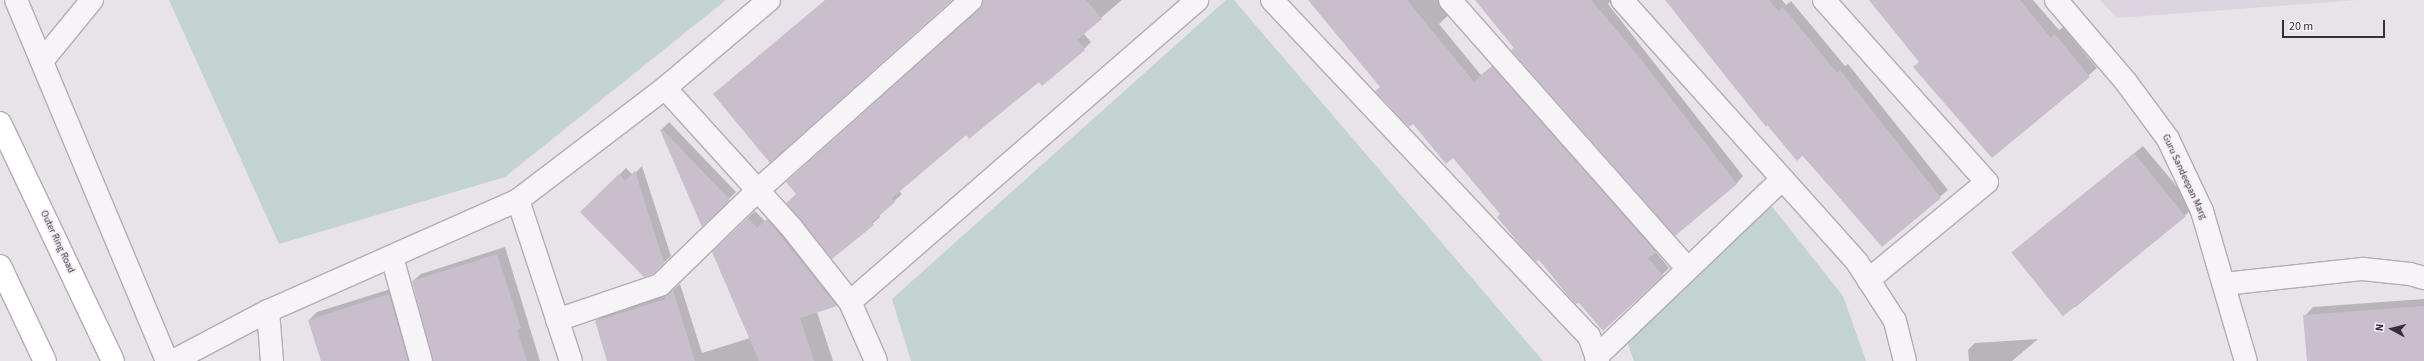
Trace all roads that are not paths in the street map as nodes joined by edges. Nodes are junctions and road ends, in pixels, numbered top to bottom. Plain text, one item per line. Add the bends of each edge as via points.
1 (16, 0) edge
2 (92, 0) edge
3 (769, 0) edge
4 (971, 0) edge
5 (1197, 0) edge
6 (1272, 0) edge
7 (1450, 0) edge
8 (1622, 0) edge
9 (1824, 0) edge
10 (2056, 0) edge
11 (42, 61) junction
12 (665, 88) junction
13 (0, 123) edge
14 (1782, 179) junction
15 (758, 190) junction
16 (518, 200) junction
17 (392, 257) junction
18 (0, 266) edge
19 (1688, 269) junction
20 (2424, 278) edge
21 (1868, 280) junction
22 (2224, 284) junction
23 (850, 302) junction
24 (268, 311) junction
25 (557, 320) junction
26 (1597, 359) edge
27 (45, 361) edge
28 (114, 361) edge
29 (167, 361) edge
30 (173, 361) edge
31 (272, 361) edge
32 (421, 361) edge
33 (571, 361) edge
34 (876, 361) edge
35 (1905, 361) edge
36 (2246, 361) edge

1 - 11 street
2 - 11 street
3 - 12 street
4 - 15 street
5 - 23 street
6 - 26 street via 1589,336
7 - 19 street
8 - 14 street
9 - 21 street via 1987,182
10 - 22 street, Guru Sandeepan Marg via 2126,82 2168,139 2202,211
11 - 29 street
12 - 15 street
12 - 16 street
13 - 28 highway, Outer Ring Road
14 - 19 street
14 - 21 street via 1857,262
15 - 23 street via 791,227
15 - 25 street via 660,285
16 - 17 street
16 - 25 street
17 - 24 street
17 - 32 street
18 - 27 highway
19 - 26 street
20 - 22 street via 2363,269
21 - 35 street via 1895,321
22 - 36 street, Guru Sandeepan Marg
23 - 34 street
24 - 30 street
24 - 31 street
25 - 33 street

